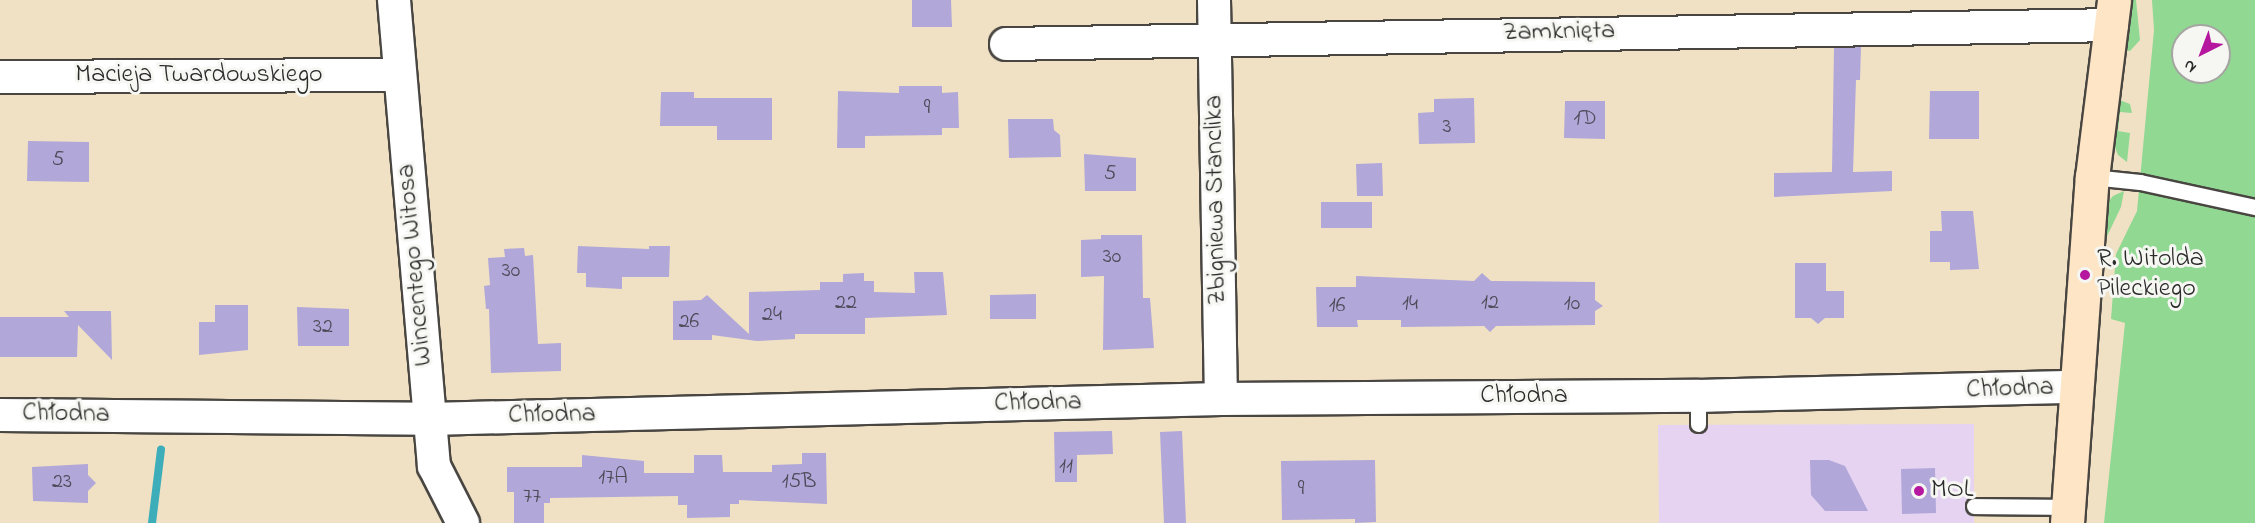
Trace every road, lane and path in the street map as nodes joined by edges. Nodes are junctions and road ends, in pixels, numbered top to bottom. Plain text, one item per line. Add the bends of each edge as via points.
1 (394, 0) edge
2 (1214, 0) edge
3 (2113, 12) edge
4 (1213, 38) junction
5 (1006, 44) dead end
6 (398, 75) junction
7 (0, 77) edge
8 (2092, 177) junction
9 (2255, 207) edge
10 (2076, 387) junction
11 (1221, 399) junction
12 (0, 415) edge
13 (430, 419) junction
14 (1974, 506) dead end
15 (2067, 515) edge
16 (463, 523) edge

1 - 6 street, Wincentego Witosa
2 - 4 street, Zbigniewa Stanclika
3 - 4 street, Zamknięta
3 - 8 street
4 - 5 street, Zamknięta
4 - 11 street, Zbigniewa Stanclika
6 - 7 street, Macieja Twardowskiego
6 - 13 street, Wincentego Witosa
8 - 9 lane via 2140,182
8 - 10 street
10 - 11 street, Chłodna via 1698,410
10 - 15 street
11 - 13 street, Chłodna
12 - 13 street, Chłodna
13 - 16 street, Wincentego Witosa via 434,466
14 - 15 lane

